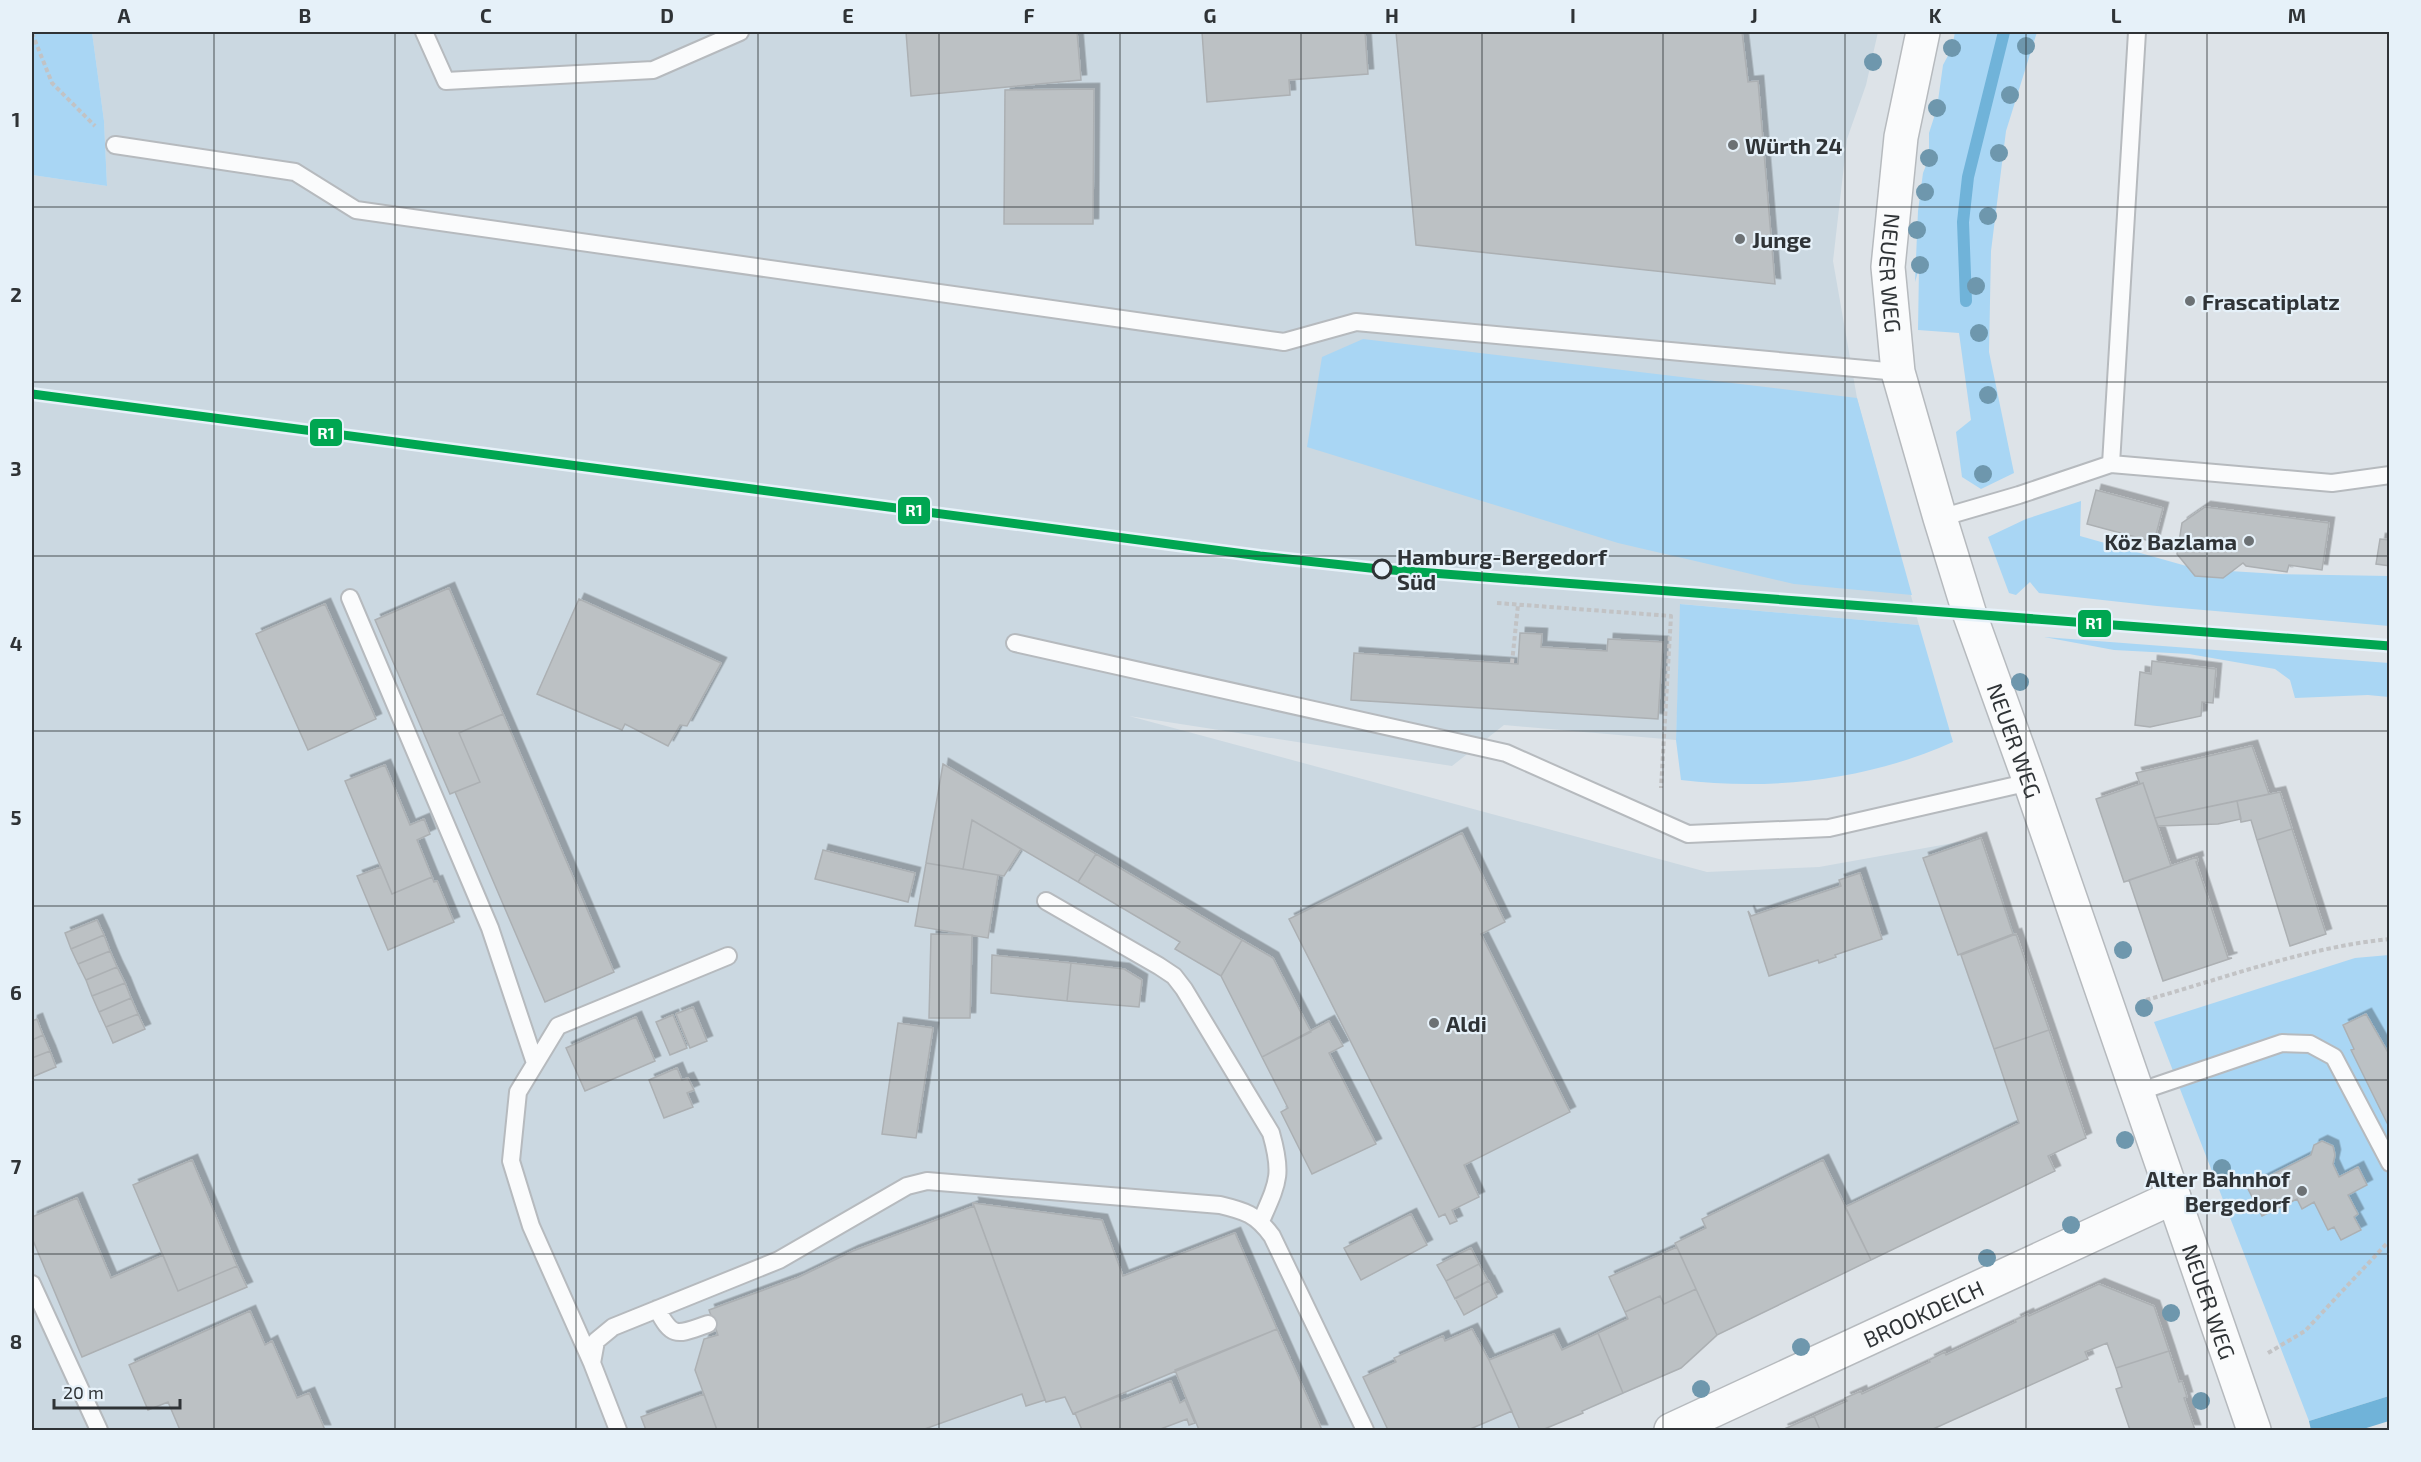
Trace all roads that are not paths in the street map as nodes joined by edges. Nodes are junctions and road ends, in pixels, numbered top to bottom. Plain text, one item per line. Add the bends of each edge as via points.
1 (424, 32) edge
2 (740, 32) edge
3 (1923, 32) edge
4 (2137, 32) edge
5 (115, 146) road end
6 (1898, 372) junction
7 (2111, 464) junction
8 (2390, 476) edge
9 (1940, 518) junction
10 (350, 598) dead end
11 (1015, 643) dead end
12 (2030, 782) junction
13 (1046, 901) dead end
14 (728, 956) dead end
15 (535, 1063) junction
16 (2138, 1092) junction
17 (2390, 1163) edge
18 (2174, 1197) junction
19 (1261, 1221) junction
20 (32, 1284) edge
21 (657, 1309) junction
22 (708, 1324) dead end
23 (592, 1363) junction
24 (99, 1431) edge
25 (618, 1431) edge
26 (1365, 1431) edge
27 (1671, 1431) edge
28 (2254, 1431) edge

1 - 2 lane via 446,81 653,70
3 - 6 street, NEUER WEG via 1901,137 1888,267
4 - 7 lane
5 - 6 lane via 296,172 356,210 1284,342 1356,322
6 - 9 street, NEUER WEG
7 - 8 lane via 2332,483
7 - 9 lane
9 - 12 street, NEUER WEG
10 - 15 lane via 490,928
11 - 12 lane via 1506,753 1688,834 1829,828
12 - 16 street, NEUER WEG
13 - 19 lane via 1159,966 1184,989 1271,1133 1279,1173
14 - 15 lane via 558,1026
15 - 23 lane via 518,1092 511,1161 531,1226
16 - 17 lane via 2282,1043 2310,1044 2334,1057
16 - 18 street, NEUER WEG
18 - 27 street, BROOKDEICH
18 - 28 street, NEUER WEG
19 - 21 lane via 1245,1211 1220,1205 927,1181 907,1186 778,1260
19 - 26 lane via 1272,1236
20 - 24 lane
21 - 22 lane via 666,1327 675,1332 684,1333
21 - 23 lane via 613,1328 596,1341
23 - 25 lane

